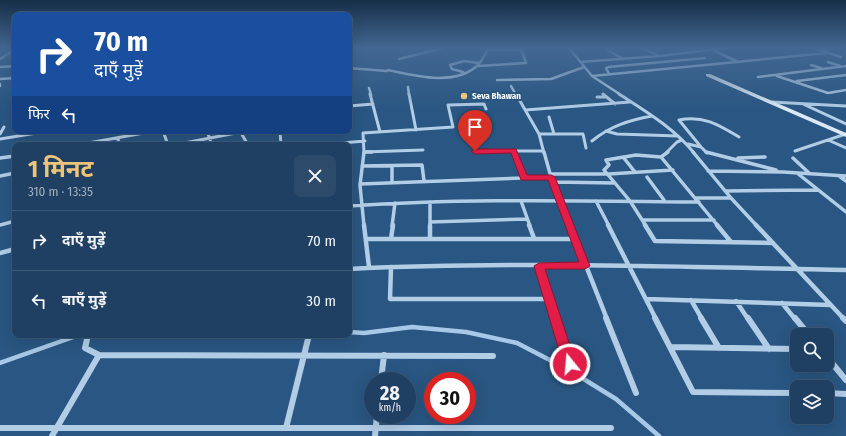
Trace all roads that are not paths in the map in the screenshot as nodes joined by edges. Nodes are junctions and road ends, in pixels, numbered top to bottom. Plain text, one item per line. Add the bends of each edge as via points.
1 (353, 68) edge
2 (452, 68) edge
3 (470, 68) edge
4 (580, 68) edge
5 (585, 68) edge
6 (606, 68) edge
7 (670, 68) edge
8 (827, 68) edge
9 (823, 69) joint
10 (464, 72) junction
11 (609, 74) junction
12 (775, 75) junction
13 (846, 75) edge
14 (592, 76) junction
15 (708, 76) dead end
16 (758, 77) dead end
17 (12, 78) edge
18 (0, 79) edge
19 (497, 80) dead end
20 (795, 82) junction
21 (511, 86) dead end
22 (408, 87) dead end
23 (369, 88) dead end
24 (846, 90) edge
25 (602, 94) dead end
26 (597, 97) dead end
27 (606, 97) junction
28 (631, 102) junction
29 (768, 102) junction
30 (799, 102) junction
31 (373, 104) junction
32 (615, 104) junction
33 (352, 106) edge
34 (846, 106) edge
35 (486, 109) dead end
36 (525, 110) junction
37 (653, 116) junction
38 (549, 117) dead end
39 (846, 124) edge
40 (4, 127) dead end
41 (416, 130) junction
42 (606, 131) junction
43 (380, 132) junction
44 (0, 134) edge
45 (31, 134) edge
46 (139, 134) edge
47 (208, 134) edge
48 (227, 134) edge
49 (539, 134) junction
50 (554, 134) junction
51 (845, 135) edge
52 (678, 136) junction
53 (739, 137) dead end
54 (118, 138) junction
55 (209, 138) junction
56 (0, 139) edge
57 (682, 140) junction
58 (828, 140) junction
59 (592, 141) dead end
60 (95, 142) edge
61 (119, 142) edge
62 (189, 142) edge
63 (211, 142) edge
64 (365, 142) junction
65 (352, 143) edge
66 (687, 144) junction
67 (702, 147) junction
68 (586, 148) dead end
69 (846, 148) edge
70 (424, 150) dead end
71 (475, 151) dead end
72 (514, 151) junction
73 (543, 151) junction
74 (794, 151) dead end
75 (364, 152) junction
76 (12, 156) edge
77 (623, 157) junction
78 (661, 157) junction
79 (765, 157) dead end
80 (0, 158) edge
81 (734, 158) junction
82 (793, 158) dead end
83 (362, 166) junction
84 (392, 166) junction
85 (673, 170) junction
86 (708, 171) junction
87 (635, 172) junction
88 (783, 172) junction
89 (797, 172) junction
90 (809, 173) junction
91 (12, 174) edge
92 (608, 174) junction
93 (838, 175) junction
94 (0, 176) edge
95 (846, 176) edge
96 (551, 177) junction
97 (524, 178) junction
98 (647, 178) dead end
99 (424, 181) junction
100 (846, 181) edge
101 (392, 182) junction
102 (616, 183) junction
103 (360, 184) junction
104 (725, 190) junction
105 (818, 190) junction
106 (731, 198) junction
107 (521, 200) junction
108 (664, 200) junction
109 (698, 200) junction
110 (559, 201) junction
111 (596, 201) junction
112 (630, 201) junction
113 (430, 202) junction
114 (395, 203) junction
115 (361, 205) junction
116 (352, 206) edge
117 (846, 212) edge
118 (527, 219) junction
119 (642, 220) junction
120 (714, 220) junction
121 (12, 222) edge
122 (430, 222) junction
123 (0, 225) edge
124 (534, 238) junction
125 (574, 238) junction
126 (366, 239) junction
127 (391, 239) junction
128 (430, 239) junction
129 (731, 242) junction
130 (773, 243) junction
131 (12, 249) edge
132 (0, 253) edge
133 (391, 266) junction
134 (539, 266) junction
135 (585, 266) junction
136 (629, 267) junction
137 (369, 268) junction
138 (352, 269) edge
139 (797, 270) junction
140 (843, 270) edge
141 (846, 275) edge
142 (646, 298) junction
143 (550, 299) junction
144 (691, 300) junction
145 (736, 301) junction
146 (782, 303) junction
147 (830, 305) junction
148 (846, 321) edge
149 (803, 328) edge
150 (87, 338) edge
151 (308, 338) edge
152 (671, 347) junction
153 (719, 348) junction
154 (769, 349) junction
155 (790, 349) edge
156 (99, 355) junction
157 (305, 355) junction
158 (384, 355) junction
159 (493, 356) dead end
160 (570, 364) dead end
161 (834, 365) edge
162 (382, 372) edge
163 (846, 380) edge
164 (636, 393) dead end
165 (790, 393) edge
166 (834, 393) edge
167 (846, 394) edge
168 (376, 424) edge
169 (0, 428) edge
170 (57, 428) junction
171 (286, 428) junction
172 (376, 428) junction
173 (611, 428) dead end
174 (52, 436) edge
175 (375, 436) edge

1 - 10 street via 428,78
2 - 10 street
3 - 10 street
4 - 19 street via 550,79
5 - 14 street
6 - 11 street
7 - 11 street
8 - 9 street
9 - 12 street
11 - 14 street
12 - 16 street
12 - 20 street
13 - 20 street
14 - 28 street
15 - 29 street
17 - 18 street
20 - 24 street via 828,93
21 - 36 street
22 - 41 street
23 - 31 street
25 - 27 street
26 - 27 street
27 - 32 street
28 - 32 street
28 - 37 street
29 - 30 street
29 - 51 street
30 - 34 street
30 - 39 street
31 - 33 street
31 - 43 street
32 - 36 street
35 - 41 street via 484,104 448,105 453,127
36 - 49 street
37 - 42 street via 628,120
37 - 52 street
38 - 50 street
40 - 44 street
41 - 43 street
42 - 52 street via 617,134
42 - 59 street
43 - 64 street via 363,133
45 - 56 street
46 - 54 street
47 - 55 street
48 - 55 street
49 - 50 street
49 - 73 street
50 - 68 street via 583,134
51 - 58 street
52 - 57 street
53 - 67 street via 705,118 679,120
54 - 60 street
54 - 61 street
55 - 62 street
55 - 63 street
57 - 66 street
57 - 78 street
58 - 69 street
58 - 74 street
64 - 65 street
64 - 75 street
66 - 67 street
66 - 86 street
67 - 81 street via 708,152
70 - 75 street
71 - 72 street
72 - 73 street
72 - 97 street
73 - 96 street
75 - 83 street
76 - 80 street
77 - 78 street via 649,154
77 - 87 street
77 - 92 street via 606,160 609,165 604,170
78 - 85 street
79 - 81 street
81 - 88 street
82 - 90 street
83 - 84 street
83 - 103 street
84 - 99 street via 422,165
84 - 101 street
85 - 87 street
85 - 109 street
86 - 88 street
86 - 104 street
87 - 92 street
88 - 89 street
89 - 90 street
89 - 105 street
90 - 93 street
91 - 94 street
92 - 96 street
92 - 102 street
93 - 95 street
93 - 100 street
96 - 97 street
96 - 102 street
96 - 110 street
97 - 99 street
98 - 108 street
99 - 101 street
101 - 103 street
102 - 112 street
103 - 115 street
104 - 105 street
104 - 106 street
105 - 117 street
106 - 109 street
106 - 130 street
107 - 110 street
107 - 113 street
107 - 118 street
108 - 109 street
108 - 112 street
109 - 120 street
110 - 111 street
110 - 125 street
111 - 112 street
111 - 136 street
112 - 119 street
113 - 114 street
113 - 122 street
114 - 115 street
114 - 127 street
115 - 116 street
115 - 126 street
118 - 122 street
118 - 124 street
119 - 120 street
119 - 129 street via 655,241
120 - 129 street
121 - 123 street
122 - 128 street
124 - 125 street
124 - 128 street
125 - 135 street
126 - 127 street
126 - 137 street
127 - 128 street
129 - 130 street
130 - 139 street
131 - 132 street
133 - 134 street
133 - 137 street
133 - 143 street via 390,299
134 - 135 street
134 - 143 street
135 - 136 street
135 - 164 street
136 - 139 street
136 - 142 street
137 - 138 street
139 - 140 street
139 - 147 street
140 - 141 street
142 - 144 street
142 - 152 street
143 - 160 street
144 - 145 street
144 - 153 street
145 - 146 street
145 - 154 street
146 - 147 street
146 - 149 street
147 - 148 street
150 - 156 street via 85,348
151 - 157 street
152 - 153 street
152 - 165 street via 693,392
153 - 154 street
154 - 155 street
156 - 157 street
156 - 170 street
157 - 158 street
157 - 171 street
158 - 159 street
158 - 162 street
161 - 163 street
166 - 167 street
168 - 172 street
169 - 170 street
170 - 171 street
170 - 174 street
171 - 172 street
172 - 173 street
172 - 175 street

